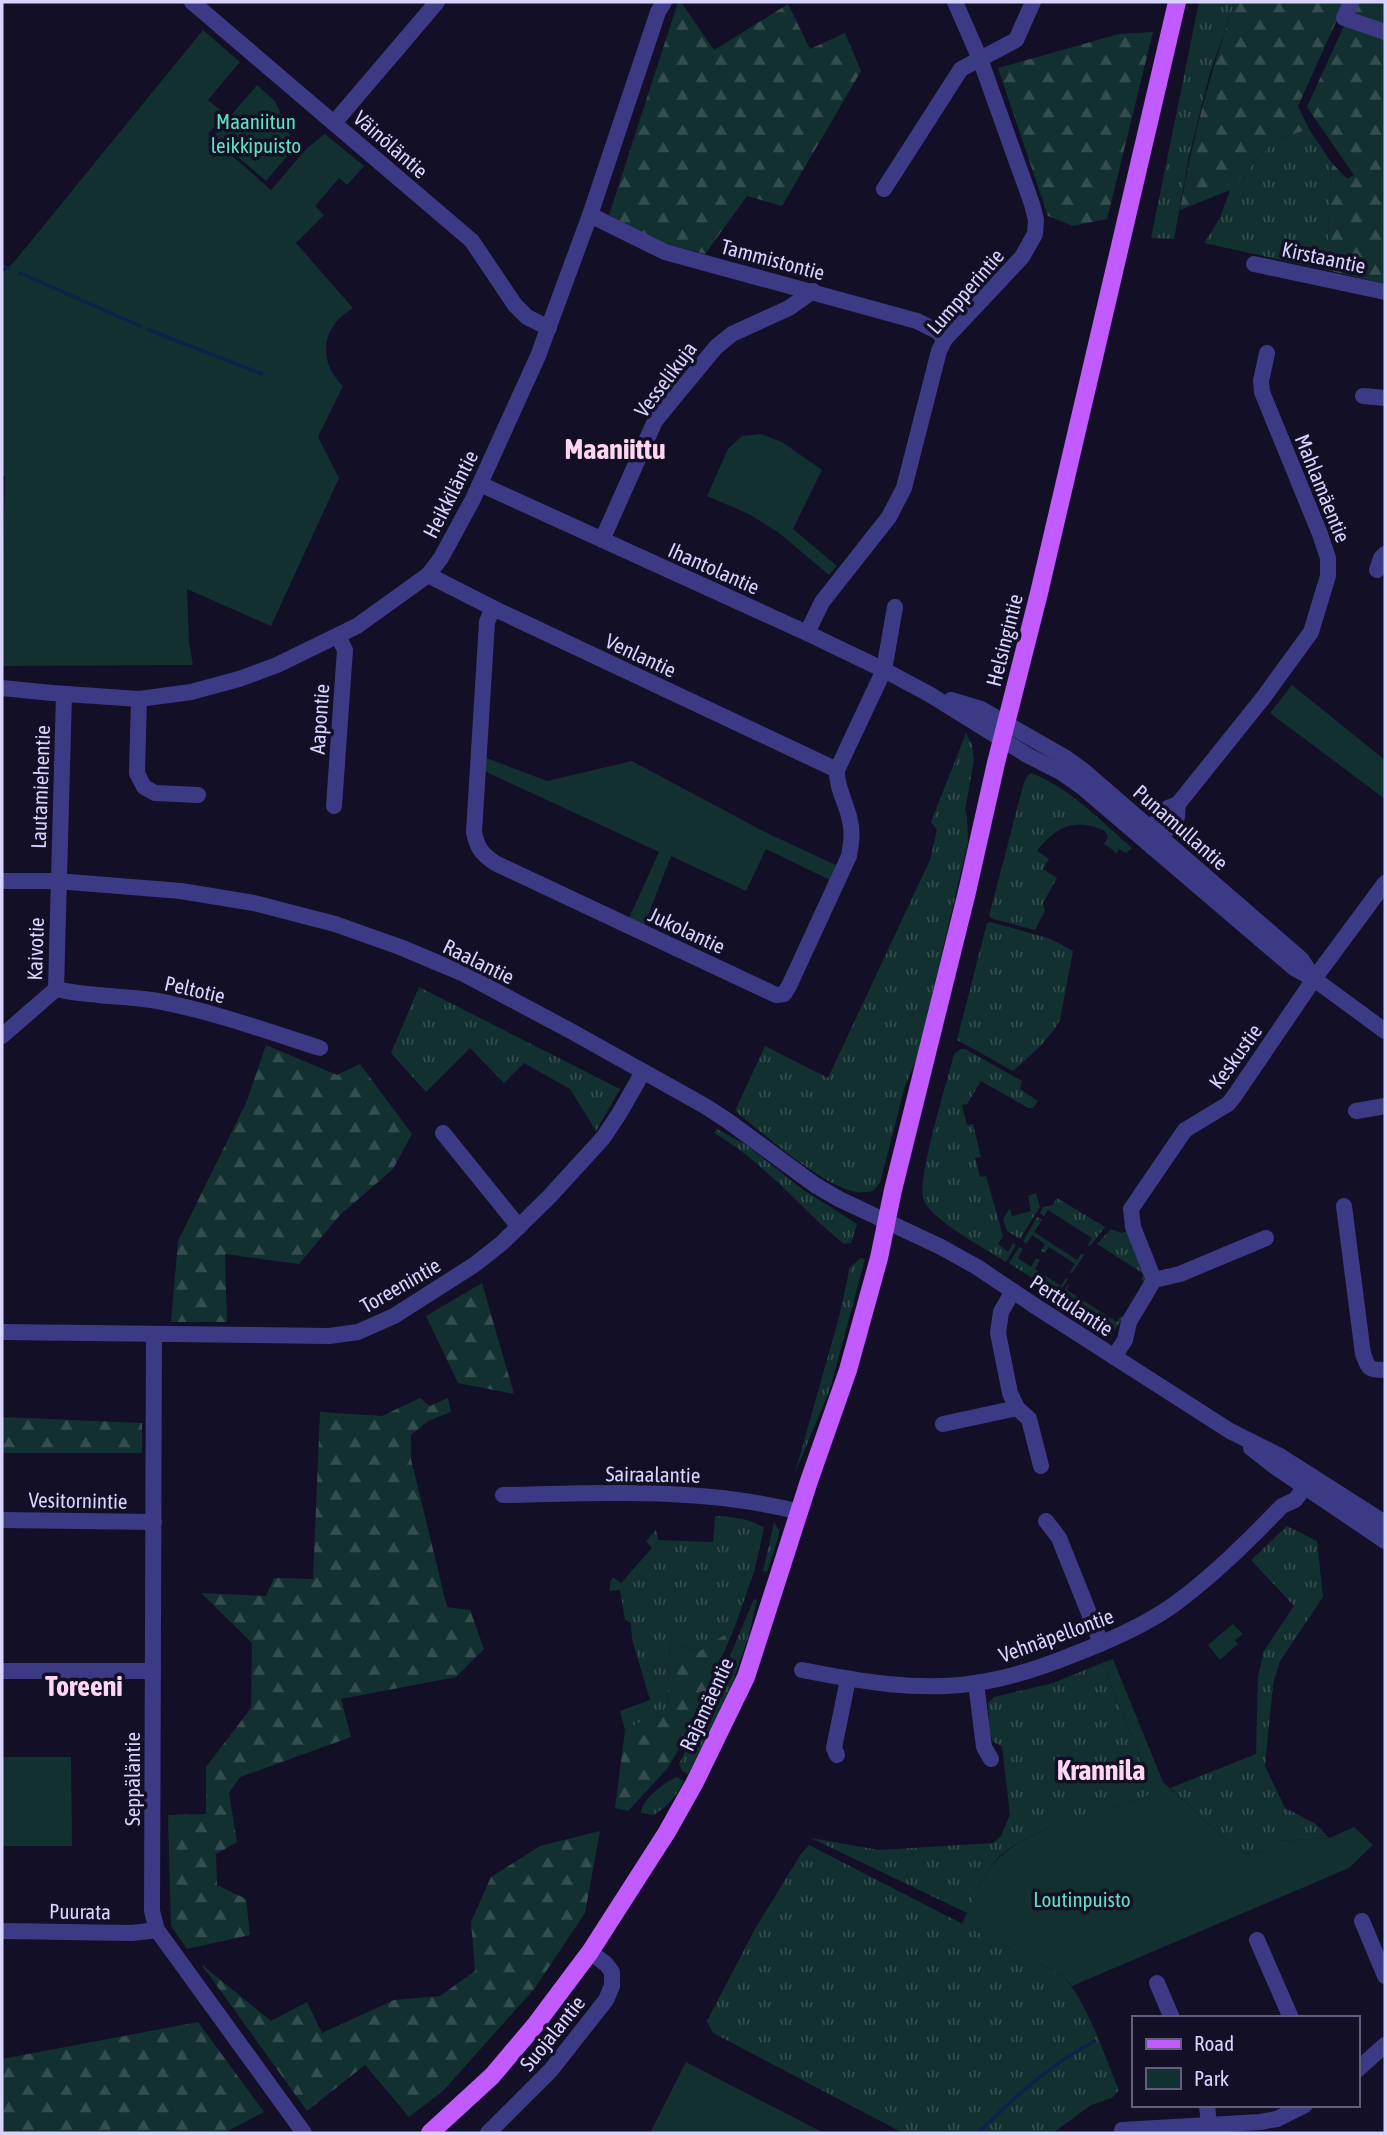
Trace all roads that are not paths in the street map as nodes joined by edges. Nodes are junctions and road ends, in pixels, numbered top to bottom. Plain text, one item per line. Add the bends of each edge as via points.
1 (192, 2) edge
2 (664, 2) edge
3 (955, 2) edge
4 (1032, 2) edge
5 (1166, 2) edge
6 (1177, 2) edge
7 (1351, 2) edge
8 (431, 4) edge
9 (1385, 32) edge
10 (980, 60) junction
11 (1160, 68) junction
12 (334, 123) junction
13 (884, 189) dead end
14 (590, 215) junction
15 (1254, 264) dead end
16 (813, 291) junction
17 (1385, 292) edge
18 (549, 328) junction
19 (945, 339) junction
20 (1267, 352) dead end
21 (1363, 396) dead end
22 (1385, 398) edge
23 (480, 484) junction
24 (602, 540) junction
25 (1385, 554) edge
26 (1377, 570) dead end
27 (428, 575) junction
28 (895, 607) dead end
29 (494, 608) junction
30 (807, 633) junction
31 (338, 636) junction
32 (884, 670) junction
33 (2, 688) edge
34 (64, 694) junction
35 (139, 699) junction
36 (1004, 731) junction
37 (837, 770) junction
38 (198, 795) dead end
39 (334, 806) dead end
40 (1155, 838) junction
41 (2, 881) edge
42 (57, 881) junction
43 (1385, 883) edge
44 (1314, 979) junction
45 (56, 989) junction
46 (1385, 1031) edge
47 (2, 1035) edge
48 (320, 1048) dead end
49 (643, 1072) junction
50 (1385, 1106) edge
51 (1356, 1111) dead end
52 (443, 1133) dead end
53 (1344, 1206) dead end
54 (887, 1222) junction
55 (519, 1227) junction
56 (1266, 1238) dead end
57 (1154, 1280) junction
58 (1013, 1291) junction
59 (2, 1332) edge
60 (155, 1335) junction
61 (1110, 1354) junction
62 (1385, 1370) edge
63 (1017, 1408) junction
64 (943, 1424) dead end
65 (1041, 1466) dead end
66 (1303, 1478) junction
67 (503, 1495) dead end
68 (800, 1513) junction
69 (2, 1520) edge
70 (1045, 1521) dead end
71 (154, 1522) junction
72 (1385, 1523) edge
73 (1385, 1541) edge
74 (1101, 1643) junction
75 (802, 1670) dead end
76 (2, 1671) edge
77 (153, 1671) junction
78 (848, 1679) junction
79 (976, 1683) junction
80 (837, 1755) dead end
81 (991, 1759) dead end
82 (1362, 1921) dead end
83 (157, 1930) junction
84 (2, 1931) edge
85 (1257, 1940) dead end
86 (590, 1952) junction
87 (1385, 1976) edge
88 (1157, 1983) dead end
89 (1171, 2016) edge
90 (1290, 2016) edge
91 (1385, 2045) edge
92 (1359, 2068) edge
93 (1207, 2107) edge
94 (1301, 2107) edge
95 (1209, 2125) junction
96 (1122, 2130) dead end
97 (304, 2133) edge
98 (430, 2133) edge
99 (488, 2133) edge

1 - 12 street, Väinöläntie
2 - 14 street, Heikkiläntie
3 - 10 street, Lumpperintie
4 - 10 street via 1016,40
5 - 11 main road, Helsingintie
6 - 11 main road, Helsingintie
7 - 9 street via 1343,18
8 - 12 street
10 - 13 street via 961,69 949,85
10 - 19 street, Lumpperintie via 1031,204 1035,234 1022,257
11 - 36 main road, Helsingintie
12 - 18 street, Väinöläntie via 472,241 515,305
14 - 16 street, Tammistontie via 665,252
14 - 18 street, Heikkiläntie
15 - 17 street, Kirstaantie
16 - 19 street, Tammistontie via 917,321
16 - 24 street, Vesselikuja via 716,347 655,421
18 - 23 street, Heikkiläntie
19 - 30 street, Lumpperintie via 904,488 889,517 822,602
20 - 40 street, Mahlamäentie via 1262,392 1320,534 1328,576 1311,632 1178,804 1177,817
21 - 22 street
23 - 24 street, Ihantolantie
23 - 27 street, Heikkiläntie
24 - 30 street, Ihantolantie
25 - 26 street
27 - 29 street, Venlantie
27 - 31 street, Heikkiläntie
28 - 32 street
29 - 37 street, Venlantie
29 - 37 street, Jukolantie via 487,622 476,845 495,863 776,995 784,994 789,986 849,856 851,828
30 - 32 street, Ihantolantie
31 - 35 street, Heikkiläntie via 239,680
31 - 39 street, Aapontie via 345,650
32 - 36 street, Ihantolantie
32 - 37 street
33 - 34 street, Heikkiläntie
34 - 35 street, Heikkiläntie
34 - 42 street, Lautamiehentie
35 - 38 street via 137,773 144,787 155,793
36 - 40 street, Punamullantie via 1027,755 1062,773
36 - 54 main road, Helsingintie
40 - 44 street, Punamullantie via 1294,968
41 - 42 street, Raalantie
42 - 45 street, Kaivotie
42 - 49 street, Raalantie via 181,891 254,903 335,924 462,973
43 - 44 street, Keskustie
44 - 46 street, Punamullantie
44 - 57 street, Keskustie via 1233,1098 1185,1130 1131,1209 1133,1227
45 - 47 street, Kaivotie
45 - 48 street, Peltotie via 134,997 210,1013
49 - 54 street, Raalantie via 728,1121 815,1185
49 - 55 street, Toreenintie via 603,1138
50 - 51 street
52 - 55 street
53 - 62 street via 1363,1354 1372,1370
54 - 58 street, Perttulantie via 941,1247
54 - 68 main road, Rajamäentie via 848,1370
55 - 60 street, Toreenintie via 474,1265 416,1303 358,1332 329,1336
56 - 57 street via 1180,1274
57 - 61 street via 1129,1322 1115,1335
58 - 61 street, Perttulantie
58 - 63 street via 1001,1312 998,1333
59 - 60 street, Toreenintie
60 - 71 street, Seppäläntie
61 - 66 street, Perttulantie via 1230,1431 1280,1455
63 - 64 street
63 - 65 street via 1029,1419
66 - 72 street, Perttulantie
66 - 73 street, Perttulantie
66 - 74 street, Vehnäpellontie via 1295,1500 1282,1506 1175,1604
67 - 68 street, Sairaalantie via 707,1496
68 - 86 main road, Rajamäentie via 746,1677 667,1832
69 - 71 street, Vesitornintie
70 - 74 street via 1059,1538
71 - 77 street, Seppäläntie
74 - 79 street, Vehnäpellontie via 1045,1665
75 - 78 street, Vehnäpellontie
76 - 77 street
77 - 83 street, Seppäläntie via 152,1912
78 - 79 street, Vehnäpellontie via 910,1686
78 - 80 street via 834,1748
79 - 81 street via 984,1747
82 - 87 street
83 - 84 street, Puurata
83 - 97 street, Seppäläntie
85 - 90 street
86 - 98 main road, Rajamäentie via 492,2076
86 - 99 street, Suojalantie via 612,1972 606,2000 551,2070
88 - 89 street
91 - 92 street
93 - 95 street
94 - 95 street via 1277,2119
95 - 96 street

